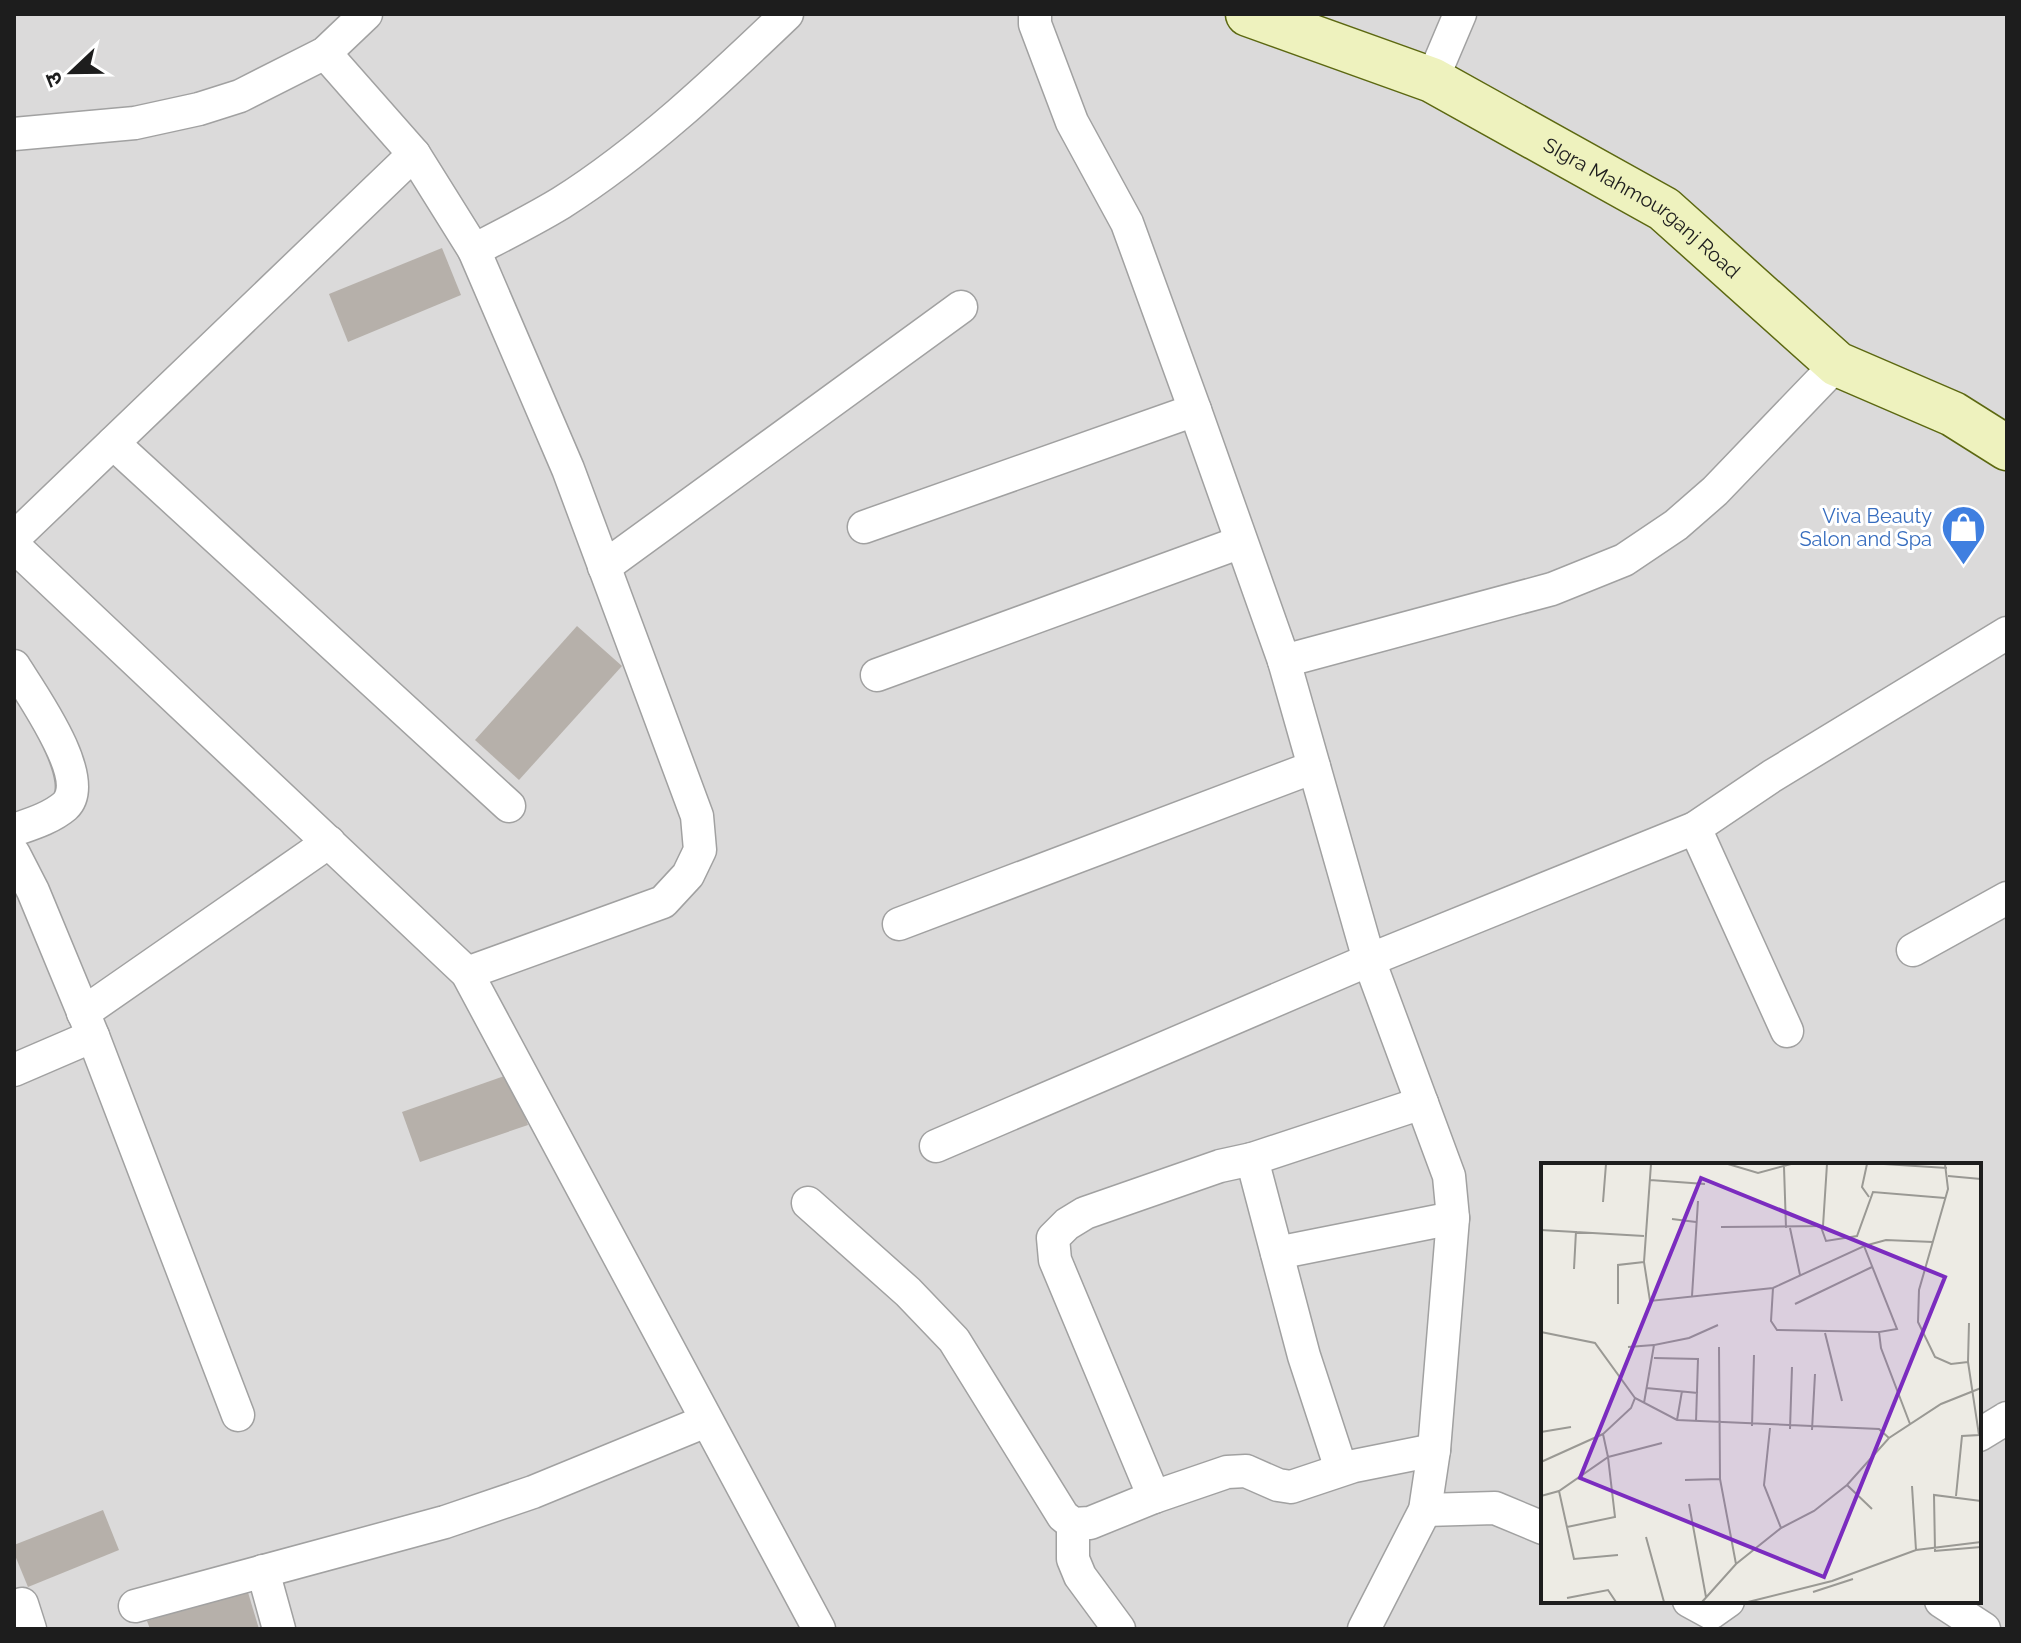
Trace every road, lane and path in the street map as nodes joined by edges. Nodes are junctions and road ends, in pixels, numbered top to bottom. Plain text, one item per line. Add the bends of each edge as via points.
1 (366, 14) edge
2 (787, 14) edge
3 (1035, 14) edge
4 (1248, 14) edge
5 (1460, 14) edge
6 (325, 53) junction
7 (1432, 80) junction
8 (14, 134) edge
9 (414, 154) junction
10 (474, 250) junction
11 (961, 307) dead end
12 (1837, 364) junction
13 (1195, 410) junction
14 (113, 443) junction
15 (2007, 448) edge
16 (864, 527) dead end
17 (14, 538) edge
18 (1241, 542) junction
19 (14, 546) edge
20 (604, 567) junction
21 (2007, 633) edge
22 (1284, 661) junction
23 (14, 666) edge
24 (877, 675) dead end
25 (1314, 767) junction
26 (509, 806) dead end
27 (1695, 828) junction
28 (14, 830) edge
29 (329, 842) junction
30 (14, 854) edge
31 (2007, 898) edge
32 (899, 924) dead end
33 (1913, 950) dead end
34 (1369, 960) junction
35 (467, 973) junction
36 (88, 1024) junction
37 (1787, 1031) dead end
38 (14, 1070) edge
39 (1422, 1103) junction
40 (936, 1146) dead end
41 (1252, 1159) junction
42 (808, 1203) dead end
43 (1453, 1218) junction
44 (1277, 1253) junction
45 (238, 1415) dead end
46 (2007, 1418) edge
47 (706, 1421) junction
48 (1981, 1434) edge
49 (1434, 1450) junction
50 (1341, 1469) junction
51 (1154, 1497) junction
52 (1425, 1510) junction
53 (1073, 1524) junction
54 (1541, 1527) edge
55 (263, 1571) junction
56 (1944, 1603) edge
57 (135, 1606) dead end
58 (279, 1629) edge
59 (819, 1629) edge
60 (1119, 1629) edge
61 (1364, 1629) edge
62 (1984, 1629) edge

1 - 6 street
2 - 10 street via 631,152 561,203
3 - 13 street via 1072,122 1127,223
4 - 7 street, SIgra Mahmourganj Road
5 - 7 street
6 - 8 street via 240,96 199,109 135,123
6 - 9 street
7 - 12 street, SIgra Mahmourganj Road via 1664,209
9 - 10 street
9 - 14 street
10 - 20 street
11 - 20 street
12 - 15 street, SIgra Mahmourganj Road via 1953,414
12 - 22 street via 1715,491 1624,560 1552,589
13 - 16 street
13 - 18 street
14 - 17 street
14 - 26 street
18 - 22 street
18 - 24 street
19 - 29 street
20 - 35 street via 697,816 700,850 688,875 663,902
21 - 27 street
22 - 25 street
23 - 28 street via 65,753 73,793 66,805
25 - 32 street
25 - 34 street
27 - 34 street
27 - 37 street
29 - 35 street
29 - 36 street
30 - 36 street
31 - 33 street
34 - 39 street
34 - 40 street
35 - 47 street
36 - 38 street
36 - 45 street
39 - 41 street
39 - 43 street via 1449,1176
41 - 44 street
41 - 51 street via 1085,1213 1053,1238 1055,1260
42 - 53 street via 954,1340 1063,1516
43 - 44 street
43 - 49 street
44 - 50 street
46 - 48 street
47 - 55 street via 445,1522
47 - 59 street
49 - 50 street
49 - 52 street
50 - 51 street via 1291,1487 1246,1471 1227,1472
51 - 53 street via 1090,1523
52 - 54 street via 1495,1508
52 - 61 street
53 - 60 street via 1073,1559 1080,1576
55 - 57 street
55 - 58 street
56 - 62 street

